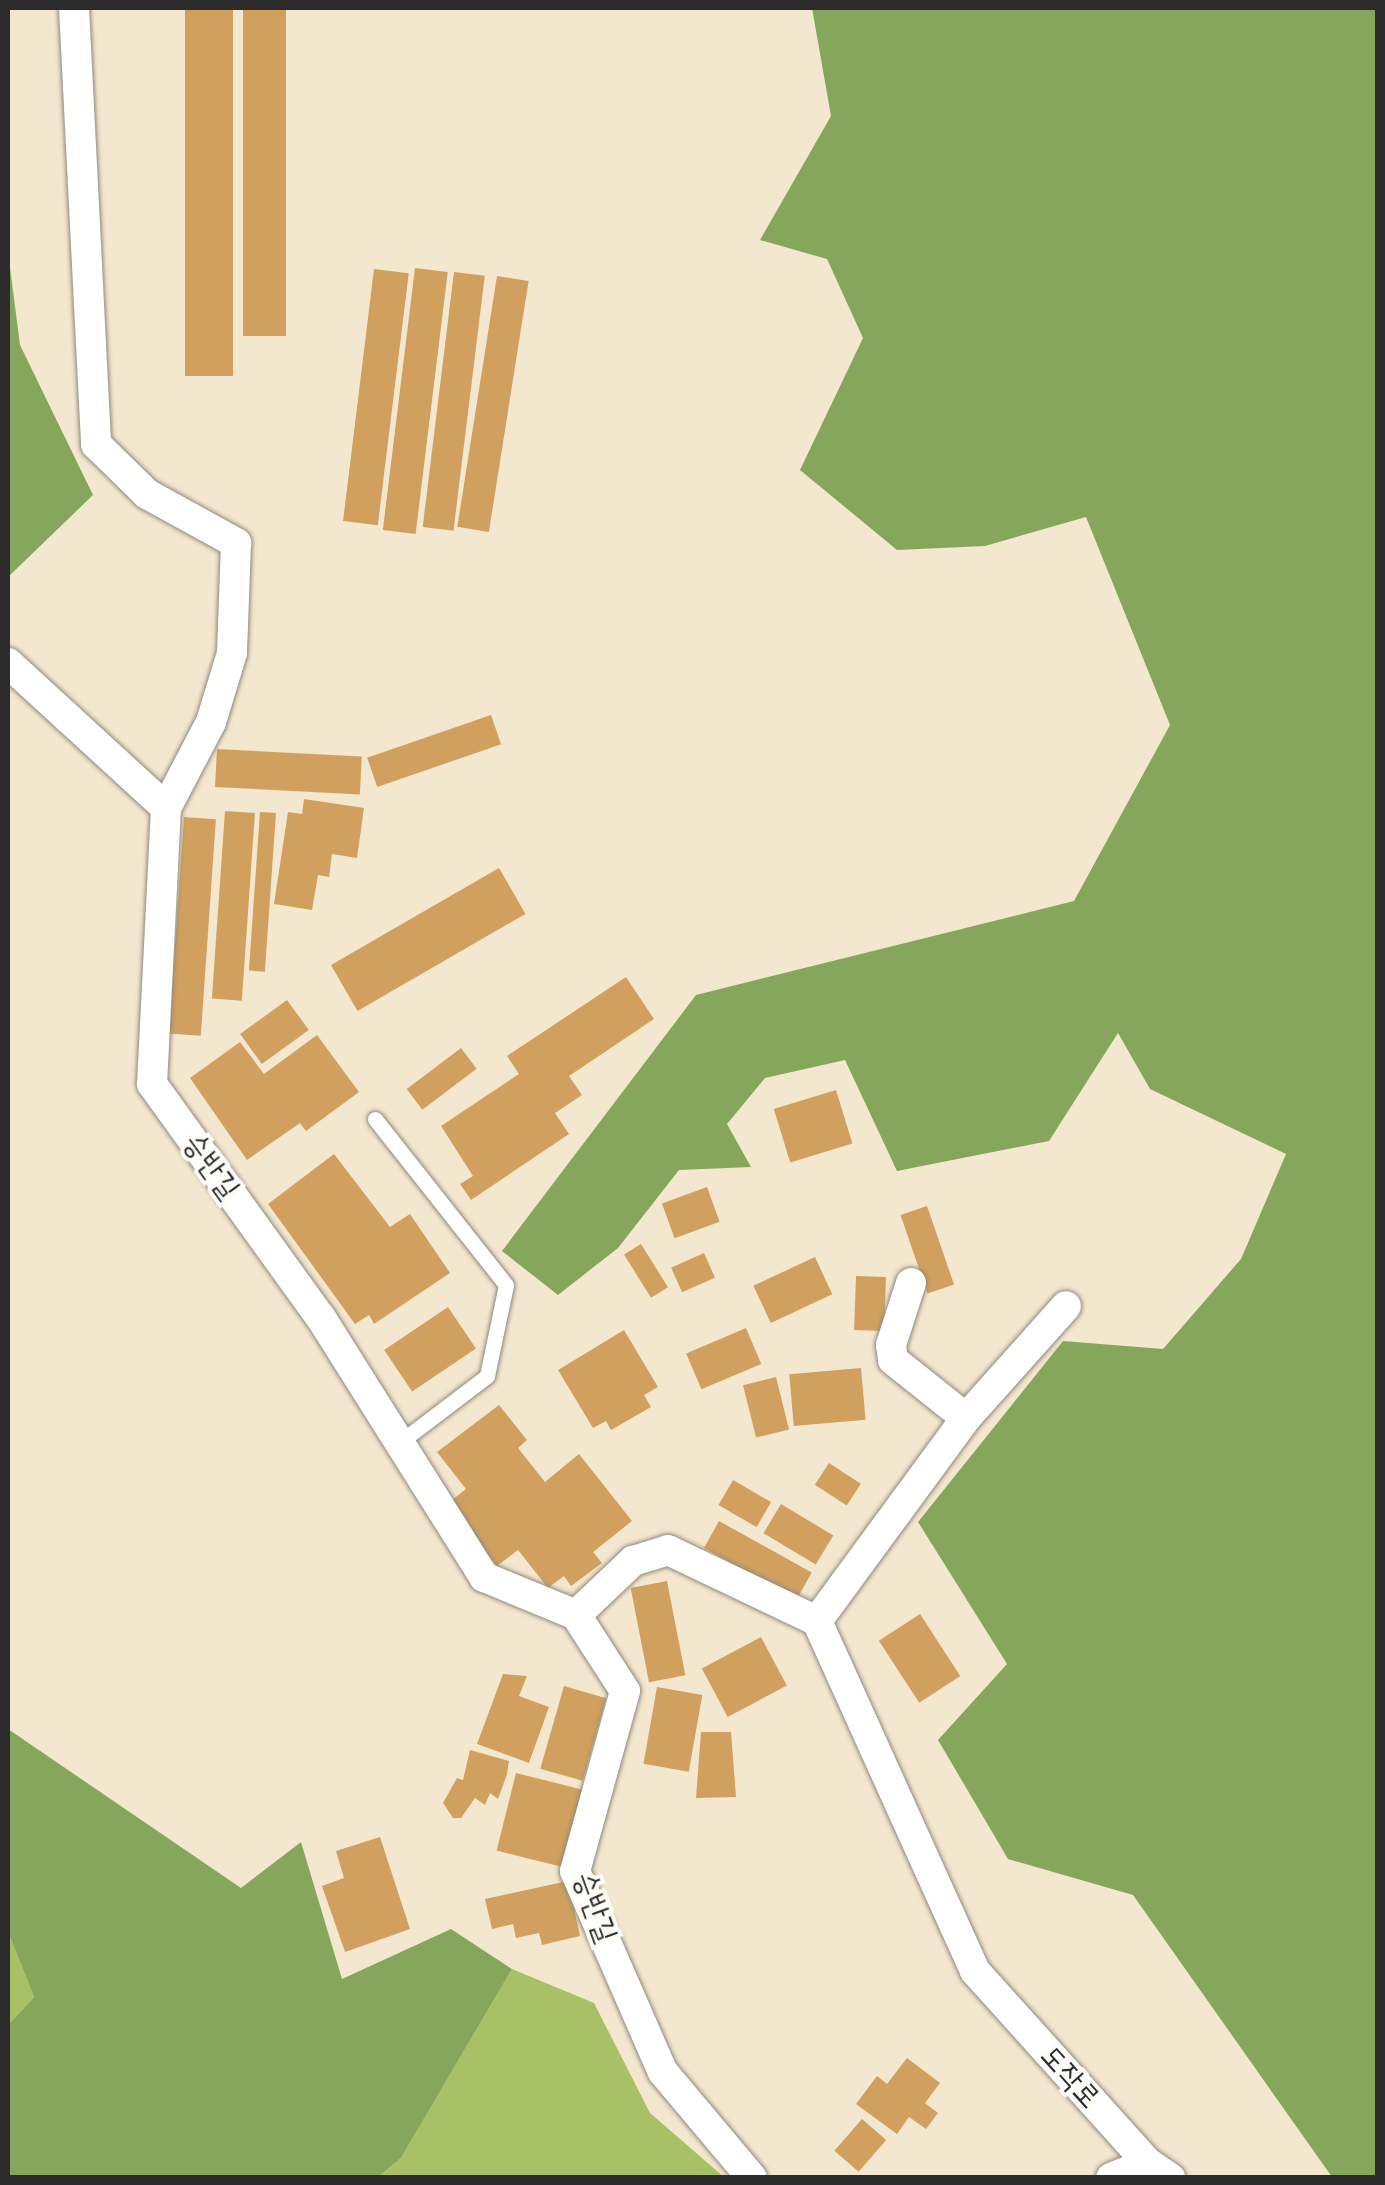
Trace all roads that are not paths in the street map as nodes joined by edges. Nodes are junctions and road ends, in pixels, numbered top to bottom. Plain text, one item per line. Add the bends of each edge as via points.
1 (74, 8) edge
2 (8, 663) edge
3 (166, 808) junction
4 (375, 1118) dead end
5 (912, 1283) dead end
6 (1066, 1306) dead end
7 (966, 1418) junction
8 (400, 1442) junction
9 (576, 1614) junction
10 (817, 1621) junction
11 (1159, 2170) edge
12 (752, 2178) edge
13 (1111, 2178) edge

1 - 3 street via 96,444 148,494 236,543 232,652 211,722
2 - 3 street
3 - 8 street, 승반길 via 152,1084 321,1318
4 - 8 lane via 506,1285 488,1376
5 - 7 street via 891,1345 893,1360
6 - 7 street
7 - 10 street
8 - 9 street, 승반길 via 484,1577
9 - 10 street via 634,1561 668,1550
9 - 12 street, 승반길 via 625,1691 575,1871 663,2072
10 - 11 street, 도작로 via 975,1970
11 - 13 street

